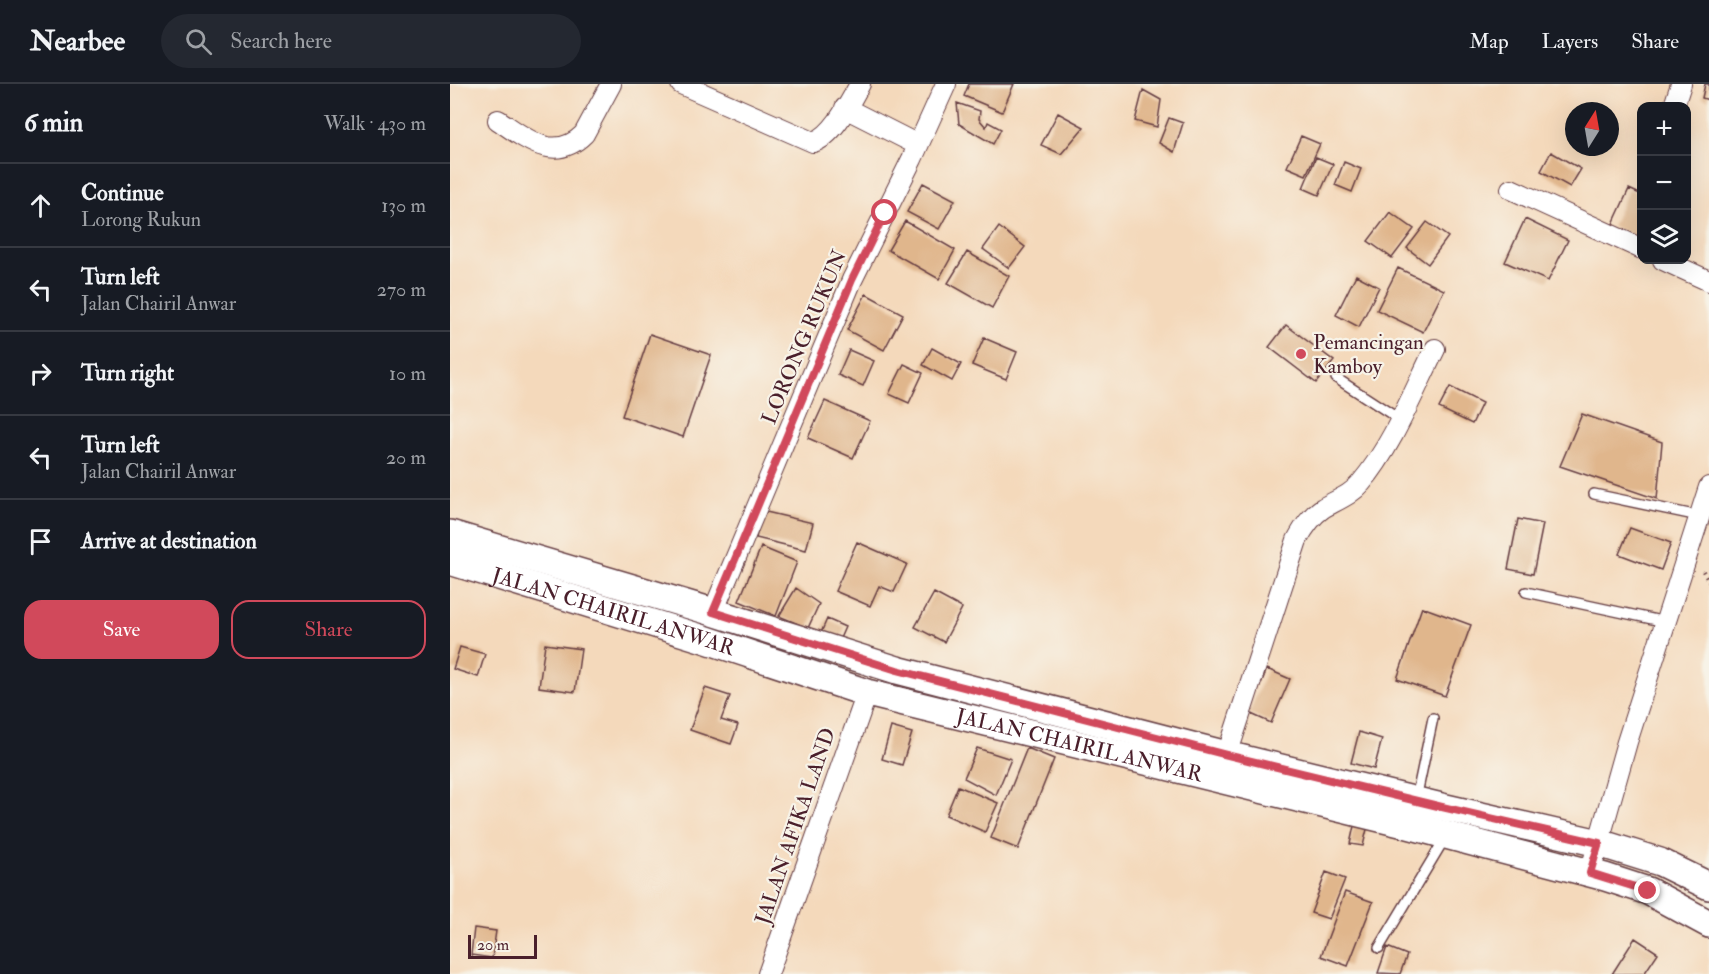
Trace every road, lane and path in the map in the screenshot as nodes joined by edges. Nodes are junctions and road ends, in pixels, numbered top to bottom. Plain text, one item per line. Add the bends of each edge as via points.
1 (611, 84) edge
2 (681, 84) edge
3 (860, 84) edge
4 (946, 84) edge
5 (1681, 84) edge
6 (1675, 102) edge
7 (845, 108) junction
8 (498, 120) dead end
9 (918, 146) junction
10 (1511, 189) dead end
11 (1637, 247) edge
12 (1672, 264) edge
13 (1709, 281) edge
14 (1435, 349) dead end
15 (1336, 378) dead end
16 (1399, 419) junction
17 (1709, 487) edge
18 (1594, 494) dead end
19 (1699, 516) junction
20 (450, 534) edge
21 (450, 561) edge
22 (630, 588) junction
23 (1526, 592) dead end
24 (713, 612) junction
25 (623, 614) junction
26 (1666, 622) junction
27 (867, 693) junction
28 (1433, 718) dead end
29 (1227, 755) junction
30 (1416, 801) junction
31 (1446, 836) junction
32 (1599, 843) junction
33 (1590, 873) junction
34 (1709, 886) edge
35 (1709, 924) edge
36 (1379, 948) dead end
37 (768, 974) edge

1 - 8 street via 584,134 562,148 535,144
2 - 7 street via 813,142 830,131
3 - 7 street
4 - 9 street, LORONG RUKUN
5 - 6 street
7 - 9 street
9 - 24 street, LORONG RUKUN via 852,280
10 - 11 street
12 - 13 street
14 - 16 street
15 - 16 lane
16 - 29 street via 1361,483 1307,522 1297,540
17 - 19 street
18 - 19 lane
19 - 26 street
20 - 22 main road, JALAN CHAIRIL ANWAR
21 - 25 main road, JALAN CHAIRIL ANWAR
22 - 24 main road, JALAN CHAIRIL ANWAR
22 - 25 main road
23 - 26 lane
24 - 29 main road, JALAN CHAIRIL ANWAR via 897,670
25 - 27 main road, JALAN CHAIRIL ANWAR
26 - 32 street
27 - 31 main road, JALAN CHAIRIL ANWAR
27 - 37 street, JALAN AFIKA LAND
28 - 30 lane
29 - 30 main road, JALAN CHAIRIL ANWAR
30 - 32 main road, JALAN CHAIRIL ANWAR
31 - 33 main road, JALAN CHAIRIL ANWAR
31 - 36 lane
32 - 33 street
32 - 34 main road, JALAN CHAIRIL ANWAR via 1660,862
33 - 35 main road, JALAN CHAIRIL ANWAR via 1648,891

